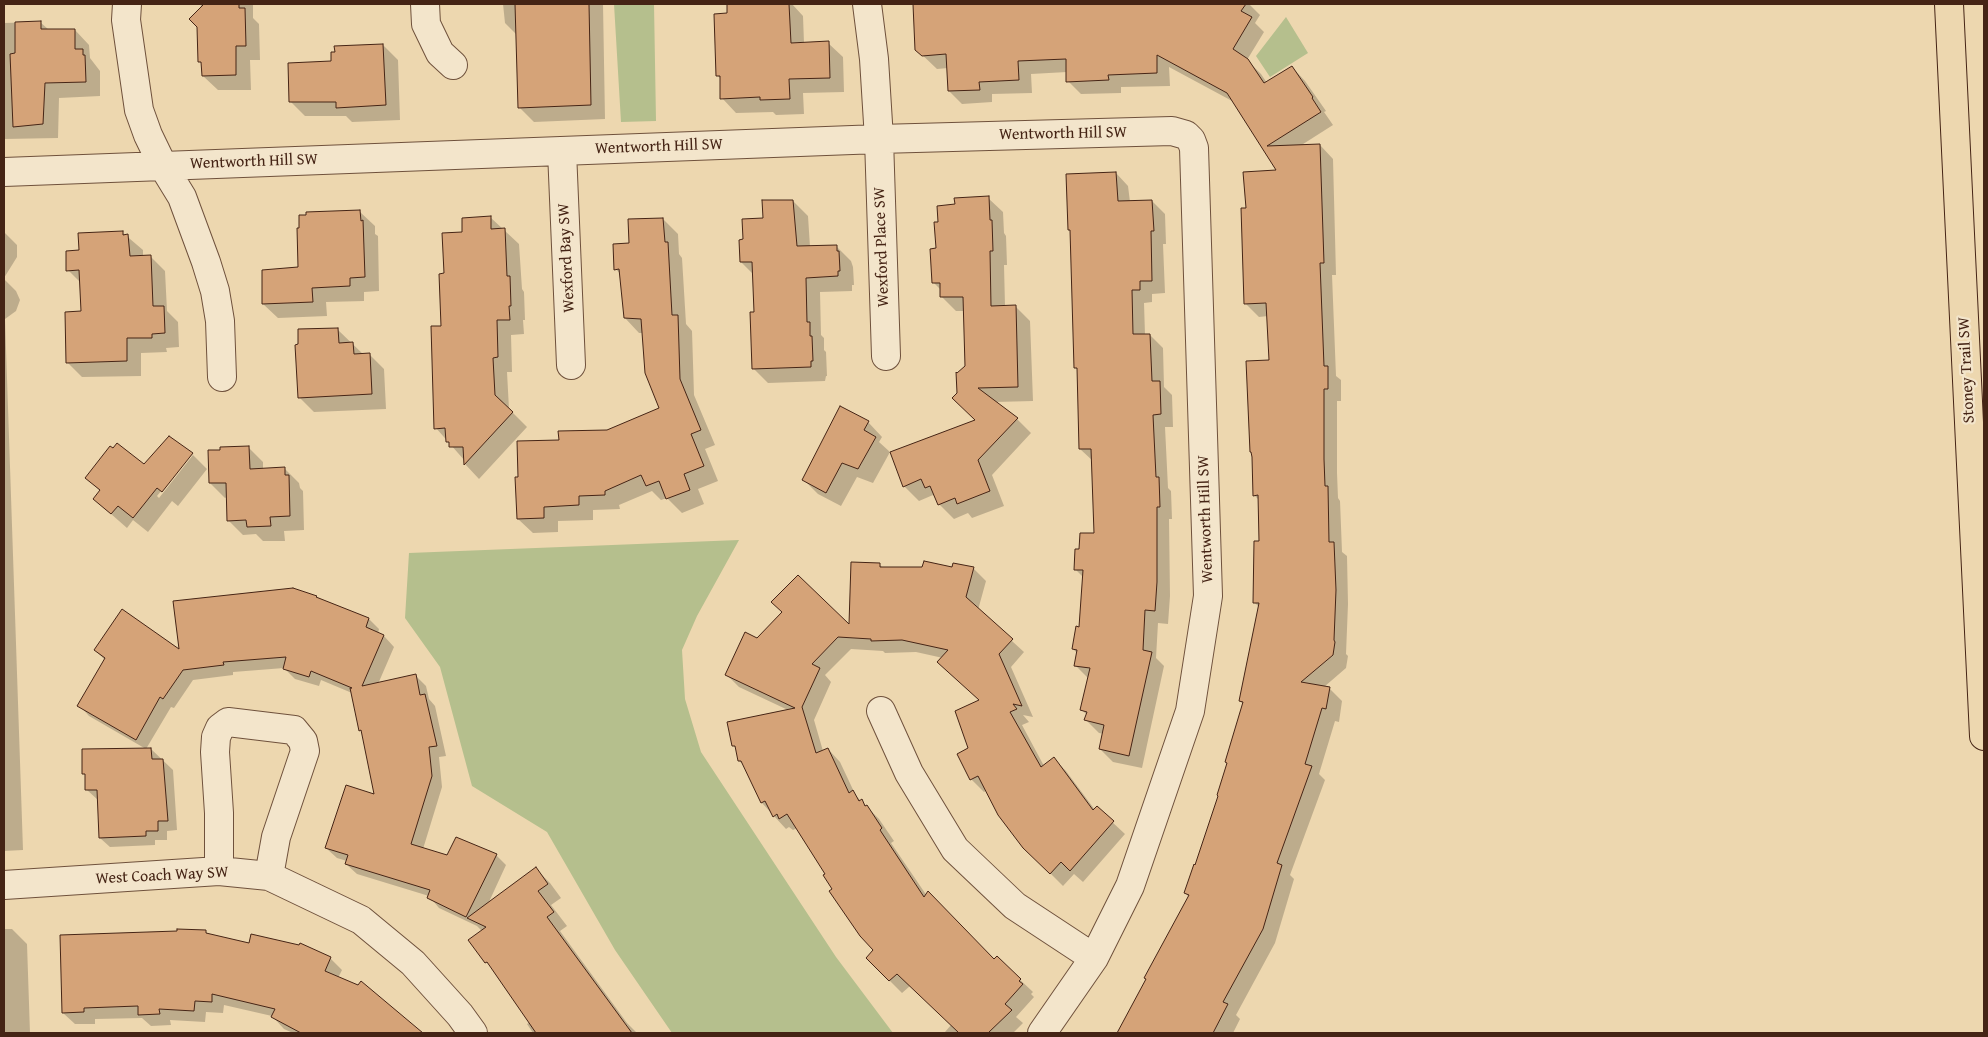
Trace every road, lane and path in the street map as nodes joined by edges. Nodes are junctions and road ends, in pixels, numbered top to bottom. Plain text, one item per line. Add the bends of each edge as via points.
1 (127, 4) edge
2 (425, 4) edge
3 (867, 4) edge
4 (1949, 4) edge
5 (453, 65) dead end
6 (879, 139) junction
7 (562, 151) junction
8 (163, 166) junction
9 (4, 172) edge
10 (886, 356) dead end
11 (571, 364) dead end
12 (222, 377) dead end
13 (881, 711) dead end
14 (1984, 736) edge
15 (219, 871) junction
16 (268, 876) junction
17 (4, 885) edge
18 (1094, 958) junction
19 (473, 1033) edge
20 (1042, 1033) edge

1 - 8 street via 126,20 139,110
2 - 5 street via 426,24 440,53
3 - 6 street, Wexford Place SW
4 - 14 highway, Stoney Trail SW
6 - 7 street, Wentworth Hill SW
6 - 10 street, Wexford Place SW
6 - 18 street, Wentworth Hill SW via 1172,131 1186,135 1194,148 1208,596 1190,711 1130,886
7 - 8 street, Wentworth Hill SW
7 - 11 street, Wexford Bay SW
8 - 9 street, Wentworth Hill SW
8 - 12 street via 182,197 215,291 220,321
13 - 18 street via 909,773 955,849 1015,906
15 - 16 street, West Coach Way SW
15 - 16 street via 215,752 216,737 228,722 294,730 303,741 305,751 278,829
15 - 17 street, West Coach Way SW
16 - 19 street, West Coach Way SW via 361,920 413,963
18 - 20 street, Wentworth Hill SW

